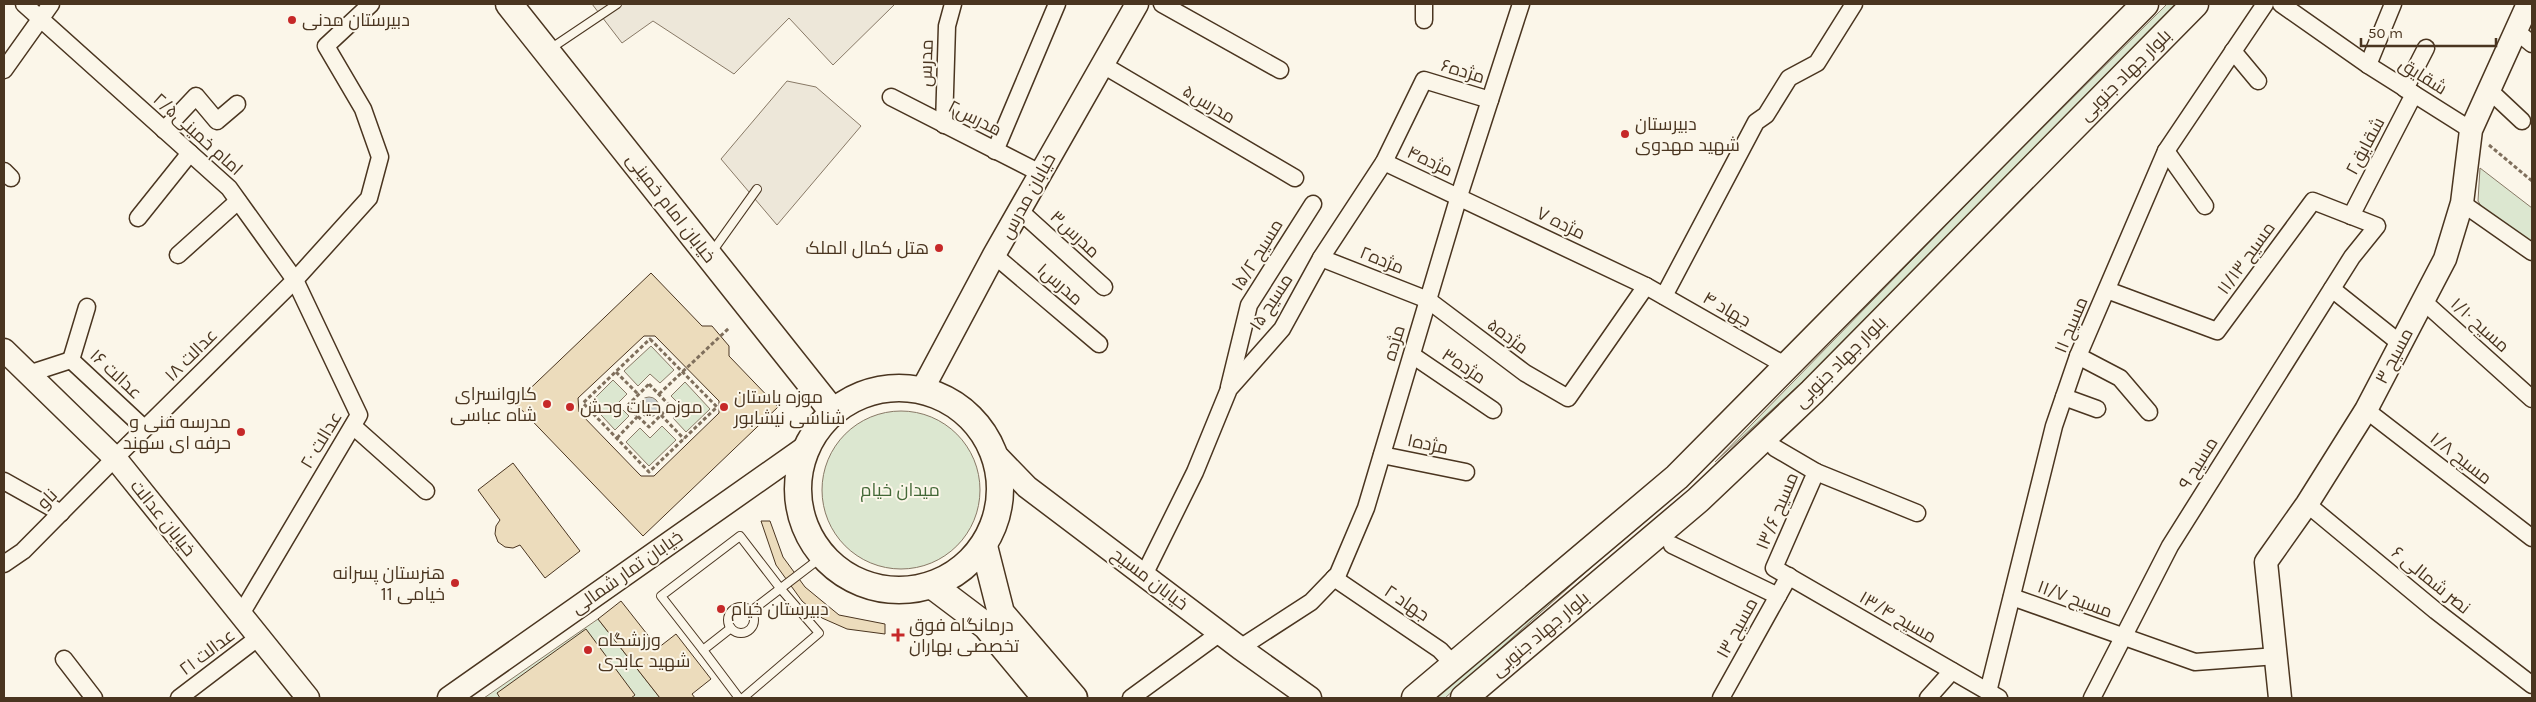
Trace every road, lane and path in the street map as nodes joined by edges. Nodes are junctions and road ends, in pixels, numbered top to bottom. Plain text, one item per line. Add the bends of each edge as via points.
1 (24, 4) edge
2 (51, 4) edge
3 (371, 4) edge
4 (509, 4) edge
5 (617, 4) edge
6 (953, 4) edge
7 (1057, 4) edge
8 (1137, 4) edge
9 (1162, 4) edge
10 (1521, 4) edge
11 (1854, 4) edge
12 (2145, 4) edge
13 (2195, 4) edge
14 (2265, 4) edge
15 (2281, 4) edge
16 (2393, 4) edge
17 (2528, 4) edge
18 (39, 18) junction
19 (2515, 30) junction
20 (2532, 44) edge
21 (2426, 48) dead end
22 (547, 51) junction
23 (2233, 51) junction
24 (1103, 65) junction
25 (2368, 65) junction
26 (4, 70) edge
27 (1280, 70) dead end
28 (1424, 80) joint
29 (2258, 81) dead end
30 (2489, 90) junction
31 (2410, 92) junction
32 (891, 97) dead end
33 (1490, 100) junction
34 (237, 104) dead end
35 (2522, 121) dead end
36 (944, 125) junction
37 (164, 130) junction
38 (2471, 130) junction
39 (995, 151) junction
40 (2166, 151) junction
41 (190, 154) junction
42 (1384, 162) junction
43 (1040, 173) junction
44 (1295, 178) dead end
45 (2532, 180) edge
46 (757, 189) dead end
47 (1459, 196) junction
48 (238, 201) junction
49 (2462, 203) junction
50 (1313, 204) dead end
51 (2205, 206) dead end
52 (1020, 211) junction
53 (2351, 216) junction
54 (138, 218) dead end
55 (2532, 252) edge
56 (178, 255) dead end
57 (994, 255) junction
58 (709, 256) junction
59 (2352, 257) joint
60 (1321, 258) junction
61 (295, 280) junction
62 (1646, 286) junction
63 (1104, 287) dead end
64 (2332, 289) junction
65 (2107, 290) junction
66 (1664, 296) junction
67 (1428, 300) junction
68 (2423, 301) junction
69 (87, 306) dead end
70 (729, 328) dead end
71 (1099, 344) dead end
72 (2400, 344) junction
73 (4, 350) edge
74 (1412, 355) junction
75 (2078, 356) junction
76 (72, 360) junction
77 (1788, 368) junction
78 (616, 372) junction
79 (683, 373) junction
80 (28, 374) junction
81 (1229, 389) junction
82 (922, 390) junction
83 (659, 394) junction
84 (638, 395) junction
85 (2064, 398) junction
86 (2532, 399) edge
87 (2097, 409) dead end
88 (1493, 410) dead end
89 (2366, 410) junction
90 (833, 412) junction
91 (2149, 412) dead end
92 (661, 415) junction
93 (638, 416) junction
94 (353, 426) junction
95 (144, 428) junction
96 (617, 438) junction
97 (684, 439) junction
98 (806, 447) junction
99 (1775, 448) dead end
100 (995, 454) junction
101 (1382, 455) junction
102 (114, 458) junction
103 (1466, 472) dead end
104 (1816, 472) junction
105 (1677, 477) junction
106 (4, 481) edge
107 (426, 491) dead end
108 (1698, 500) junction
109 (2307, 504) junction
110 (61, 513) junction
111 (1917, 513) dead end
112 (2532, 538) edge
113 (1672, 544) dead end
114 (984, 546) junction
115 (823, 556) junction
116 (4, 564) edge
117 (1144, 575) junction
118 (1789, 576) junction
119 (1334, 578) junction
120 (933, 586) junction
121 (780, 588) junction
122 (1778, 596) junction
123 (2012, 597) junction
124 (751, 611) junction
125 (241, 614) junction
126 (730, 628) junction
127 (1220, 633) junction
128 (259, 637) junction
129 (2124, 638) junction
130 (1240, 648) junction
131 (703, 650) junction
132 (2277, 656) junction
133 (64, 659) dead end
134 (1454, 665) junction
135 (1952, 671) junction
136 (2532, 685) edge
137 (1994, 695) edge
138 (94, 698) edge
139 (179, 698) edge
140 (308, 698) edge
141 (448, 698) edge
142 (739, 698) edge
143 (744, 698) edge
144 (1046, 698) edge
145 (1074, 698) edge
146 (1131, 698) edge
147 (1310, 698) edge
148 (1415, 698) edge
149 (1464, 698) edge
150 (1721, 698) edge
151 (1928, 698) edge
152 (2092, 698) edge
153 (2280, 698) edge

1 - 18 street, امام خمینی۲/۵
2 - 18 street
3 - 61 street, عدالت ۱۸ via 326,46 363,109 380,157 369,198
4 - 22 main road, خیابان امام خمینی
5 - 22 lane
6 - 36 street, مدرس via 947,26
7 - 39 street
8 - 24 main road, خیابان مدرس
9 - 27 street
10 - 33 street, مژده
11 - 66 street via 1817,62 1790,78 1766,115 1756,122
12 - 77 main road, بلوار جهاد جنوبی
13 - 108 main road, بلوار جهاد جنوبی via 1812,392
14 - 23 street, مسیح ۱۱
15 - 25 street, شقایق
16 - 25 street
17 - 19 main road, مسیح ۳
18 - 26 street
18 - 37 street, امام خمینی۲/۵
19 - 20 street
19 - 30 main road, مسیح ۳
21 - 31 street, شقایق۲
22 - 58 main road, خیابان امام خمینی
23 - 29 street
23 - 40 street, مسیح ۱۱
24 - 43 main road, خیابان مدرس
24 - 44 street, مدرس۵
25 - 31 street, شقایق
28 - 33 street, مژده۶
28 - 42 street, مسیح ۱۵
30 - 35 street
30 - 38 main road, مسیح ۳
31 - 38 street, شقایق
31 - 53 street, شقایق۲
32 - 36 street, مدرس۲
33 - 47 street, مژده
34 - 37 street via 217,121 196,96
36 - 39 street, مدرس۲
37 - 41 street, امام خمینی۲/۵
38 - 45 path
38 - 49 main road, مسیح ۳
39 - 43 street, مدرس۲
40 - 51 street
40 - 65 street, مسیح ۱۱
41 - 48 street, امام خمینی۲/۵ via 229,188
41 - 54 street
42 - 47 street, مژده۴
42 - 60 street, مسیح ۱۵
43 - 52 main road, خیابان مدرس
46 - 58 lane
47 - 62 street, مژده ۷
47 - 67 street, مژده
48 - 56 street
48 - 61 street, امام خمینی۲/۵
49 - 55 street
49 - 68 main road, مسیح ۳ via 2445,258
50 - 81 street, مسیح ۱۵/۲ via 1249,305
52 - 57 main road, خیابان مدرس
52 - 63 street, مدرس۳
53 - 59 street, مسیح ۱۱/۱۳ via 2377,226
53 - 65 street, مسیح ۱۱/۱۳ via 2313,202 2217,332
57 - 71 street, مدرس۱
57 - 82 main road, خیابان مدرس
58 - 90 main road, خیابان امام خمینی
59 - 64 street, مسیح ۹
60 - 67 street, مژده۲
60 - 81 street, مسیح ۱۵ via 1282,329
61 - 94 street, عدالت ۲۰ via 359,416
61 - 95 street, عدالت ۱۸
62 - 66 street, جهاد ۴
62 - 67 street, مژده۵ via 1568,398 1524,373
64 - 72 street
64 - 129 street, مسیح ۹ via 2170,546
65 - 75 street, مسیح ۱۱
66 - 77 street, جهاد ۴
67 - 74 street, مژده
68 - 72 main road, مسیح ۳
68 - 86 street, مسیح ۱/۱۰
69 - 76 street
70 - 79 path
72 - 89 main road, مسیح ۳
73 - 80 main road, خیابان عدالت
74 - 88 street, مژده۳
74 - 101 street, مژده
75 - 85 street, مسیح ۱۱
75 - 91 street via 2120,378
76 - 80 street, عدالت ۱۶
76 - 95 street, عدالت ۱۶
77 - 105 main road, بلوار جهاد جنوبی
78 - 79 path via 650,339
78 - 84 path
78 - 96 path via 583,403
79 - 83 path
79 - 97 path via 717,407
80 - 102 main road, خیابان عدالت
81 - 117 street, مسیح ۱۵ via 1195,472
82 - 90 main road via 891,388 868,393
82 - 100 main road via 953,403 978,425
83 - 84 path via 649,384
83 - 92 path via 670,406
84 - 93 path via 627,406
85 - 87 street
85 - 123 street, مسیح ۱۱ via 2054,426
89 - 109 main road, مسیح ۳
89 - 112 street, مسیح ۱/۸
90 - 98 main road
92 - 93 path via 649,427
92 - 97 path
93 - 96 path
94 - 107 street
94 - 125 street, عدالت ۲۰
95 - 102 street, عدالت ۱۸
96 - 97 path via 649,472
98 - 115 main road via 797,479 799,513 813,544
98 - 141 main road, خیابان تمار شمالی
99 - 104 street
100 - 114 main road via 1001,485 1000,501 998,517
100 - 117 main road, خیابان مسیح via 1027,487
101 - 103 street, مژده۱
101 - 119 street, مژده via 1366,508
102 - 110 street, ناو
102 - 125 main road, خیابان عدالت
104 - 111 street, مسیح ۱۳/۶
104 - 118 street, مسیح ۱۳/۶ via 1774,568
105 - 108 main road
105 - 134 main road, بلوار جهاد جنوبی
106 - 110 street
108 - 149 main road, بلوار جهاد جنوبی
109 - 132 main road, مسیح ۳ via 2266,562
109 - 136 street, نصر شمالی ۶ via 2436,612
110 - 116 street, ناو via 23,552
113 - 122 street
114 - 120 main road via 962,570
114 - 145 main road via 1001,613
115 - 120 main road via 836,570 866,586 899,591
115 - 121 lane
117 - 127 main road, خیابان مسیح
118 - 122 street, مسیح ۱۳
118 - 135 street, مسیح ۱۳/۴
119 - 130 street, مژده via 1311,602
119 - 134 street, جهاد ۲ via 1440,650
120 - 144 main road via 986,626
121 - 124 lane
121 - 131 lane via 740,536 661,596
121 - 143 lane via 819,633
122 - 150 street, مسیح ۱۳
123 - 129 street, مسیح ۱۱/۷
123 - 137 street, مسیح ۱۱
124 - 126 lane via 744,607 731,610 727,618
124 - 126 lane via 754,620 748,631 740,633
125 - 128 main road, خیابان عدالت
126 - 131 lane
127 - 130 main road, خیابان مسیح
127 - 146 street
128 - 139 street, عدالت ۲۱
128 - 140 main road, خیابان عدالت
129 - 132 street, مسیح ۱۱/۷ via 2196,662
129 - 152 street, مسیح ۹
130 - 147 main road, خیابان مسیح
131 - 142 lane
132 - 153 main road, مسیح ۳
133 - 138 street
134 - 148 main road, بلوار جهاد جنوبی
135 - 137 street, مسیح ۱۳/۴
135 - 151 street

